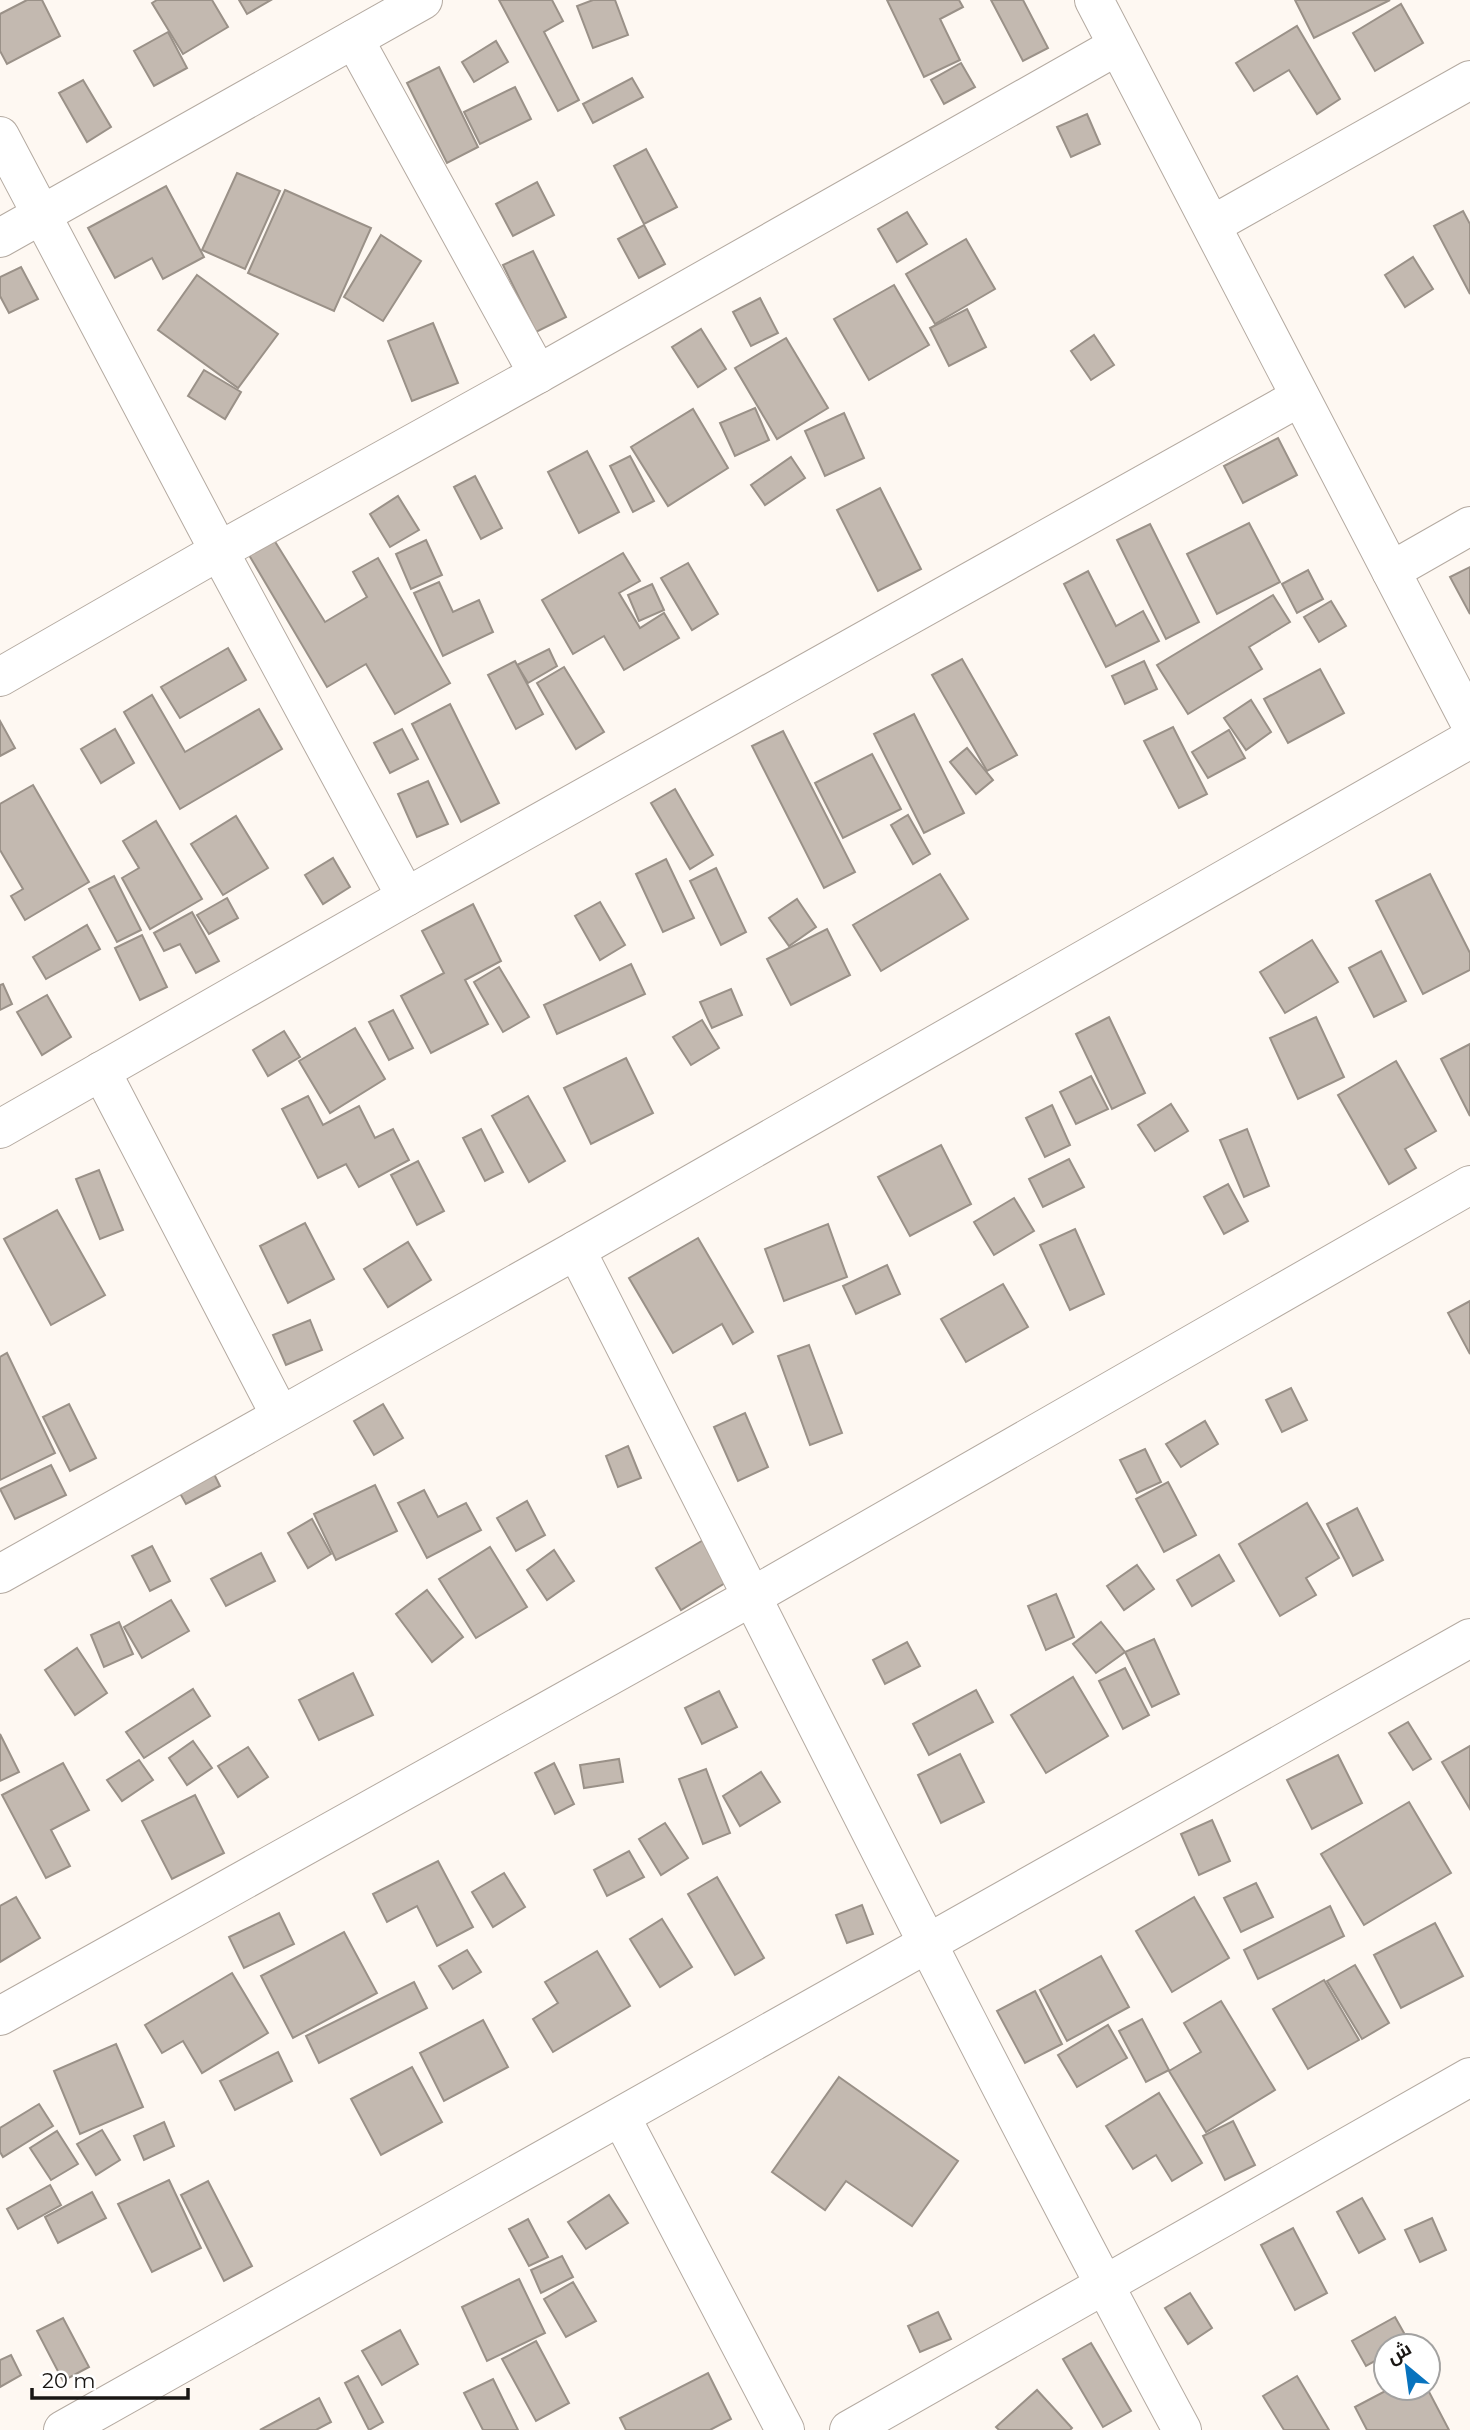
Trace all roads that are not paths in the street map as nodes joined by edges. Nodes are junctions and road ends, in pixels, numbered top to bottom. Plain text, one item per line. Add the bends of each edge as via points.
1 (423, 0) edge
2 (1094, 0) edge
3 (354, 39) junction
4 (1117, 46) junction
5 (1470, 80) edge
6 (0, 136) edge
7 (41, 215) junction
8 (1212, 225) junction
9 (0, 238) edge
10 (538, 374) junction
11 (1300, 397) junction
12 (1470, 526) edge
13 (219, 551) junction
14 (1391, 572) junction
15 (0, 677) edge
16 (1470, 723) edge
17 (1470, 738) edge
18 (406, 897) junction
19 (101, 1071) junction
20 (0, 1129) edge
21 (1470, 1185) edge
22 (576, 1250) junction
23 (280, 1415) junction
24 (0, 1574) edge
25 (753, 1596) junction
26 (1470, 1638) edge
27 (928, 1945) junction
28 (0, 2017) edge
29 (1470, 2077) edge
30 (621, 2117) junction
31 (1105, 2287) junction
32 (63, 2430) edge
33 (785, 2430) edge
34 (849, 2430) edge
35 (1182, 2430) edge

1 - 3 street
2 - 4 street
3 - 7 street
3 - 10 street
4 - 8 street
4 - 10 street
5 - 8 street
6 - 7 street
7 - 9 street
7 - 13 street
8 - 11 street
10 - 13 street
11 - 14 street
11 - 18 street
12 - 14 street
13 - 15 street
13 - 18 street
14 - 16 street
17 - 22 street
18 - 19 street
19 - 20 street
19 - 23 street
21 - 25 street
22 - 23 street
22 - 25 street
23 - 24 street
25 - 27 street
25 - 28 street
26 - 27 street
27 - 30 street
27 - 31 street
29 - 31 street
30 - 32 street
30 - 33 street
31 - 34 street
31 - 35 street

